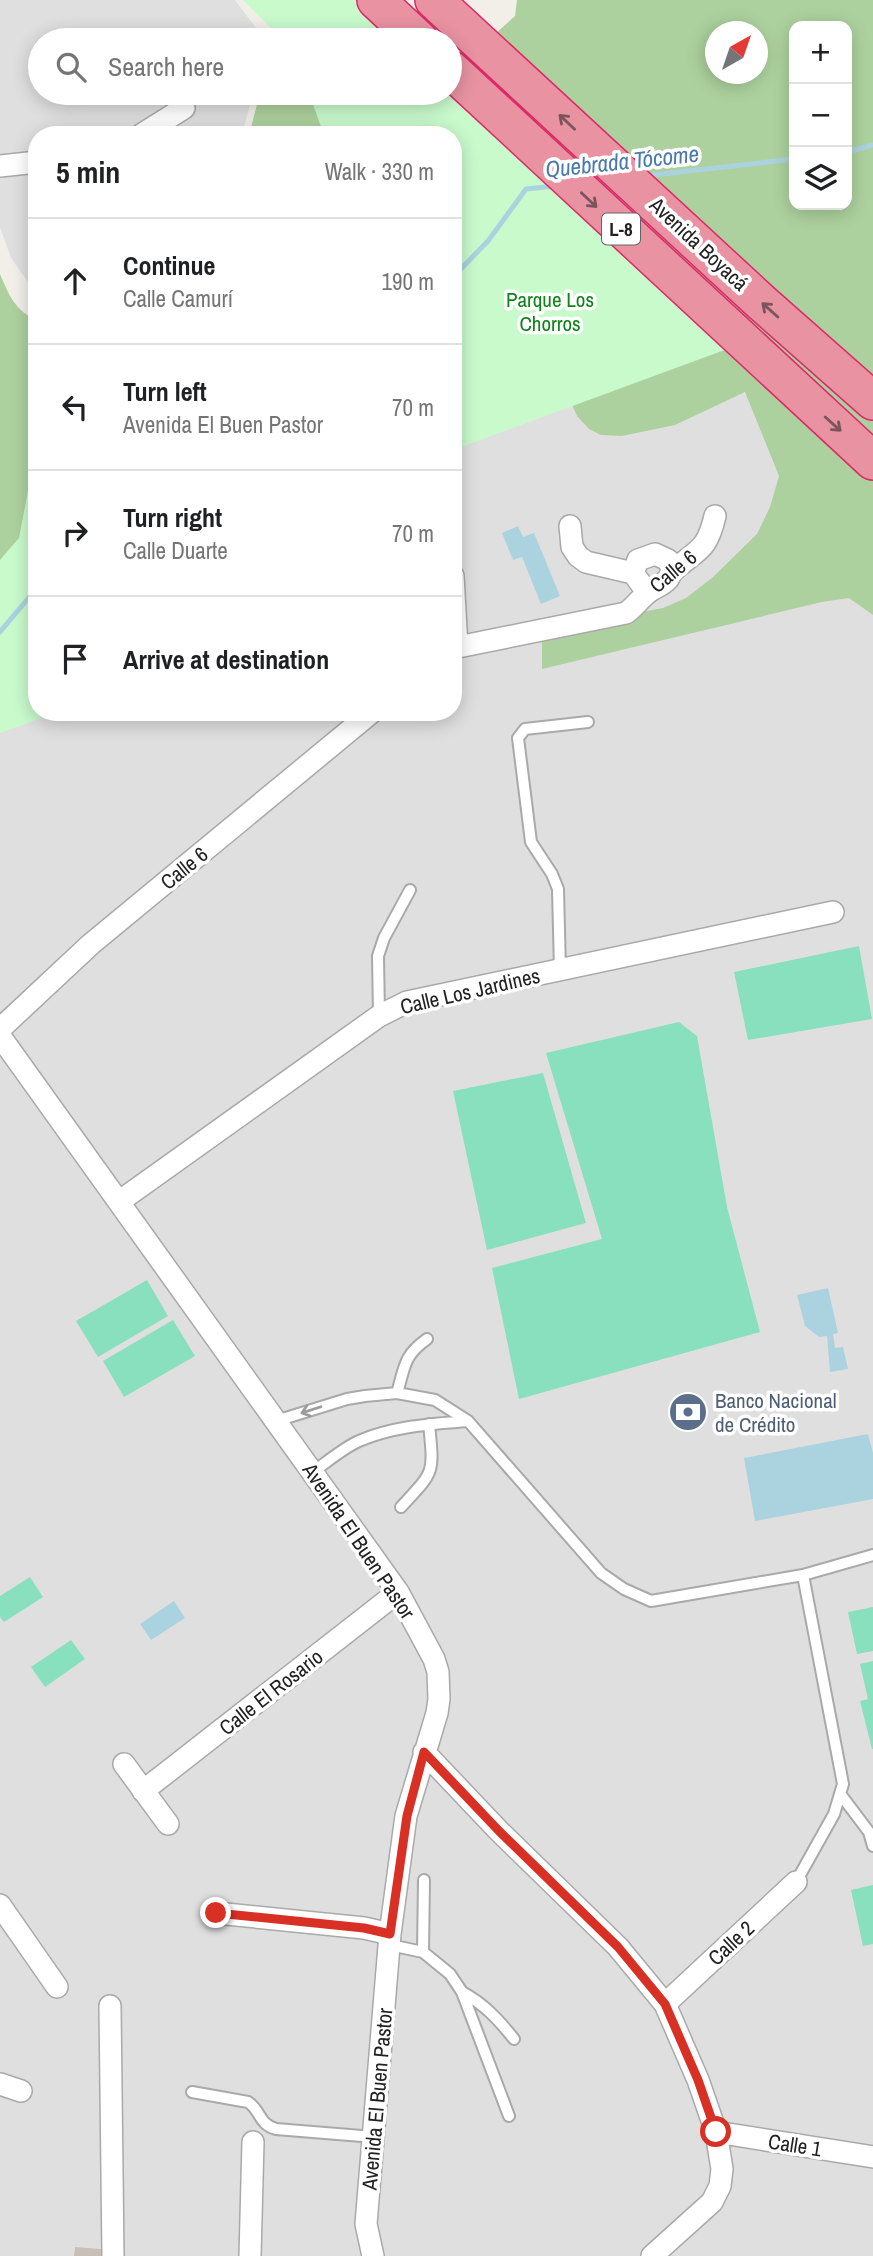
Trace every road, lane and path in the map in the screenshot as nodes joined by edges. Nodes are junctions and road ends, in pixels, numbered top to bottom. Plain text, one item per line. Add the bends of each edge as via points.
1 (376, 0) edge
2 (434, 0) edge
3 (406, 28) edge
4 (462, 80) edge
5 (184, 108) dead end
6 (155, 126) edge
7 (28, 163) edge
8 (0, 166) edge
9 (873, 401) edge
10 (873, 461) edge
11 (715, 516) dead end
12 (570, 526) dead end
13 (673, 571) junction
14 (633, 573) junction
15 (648, 592) junction
16 (462, 646) edge
17 (361, 721) edge
18 (588, 722) dead end
19 (410, 890) dead end
20 (833, 912) dead end
21 (560, 971) junction
22 (379, 1016) junction
23 (0, 1029) edge
24 (0, 1035) edge
25 (120, 1201) junction
26 (427, 1339) dead end
27 (397, 1393) junction
28 (276, 1421) junction
29 (468, 1421) junction
30 (429, 1424) junction
31 (313, 1472) junction
32 (401, 1507) dead end
33 (873, 1555) edge
34 (803, 1575) junction
35 (398, 1592) junction
36 (424, 1752) junction
37 (124, 1764) dead end
38 (144, 1791) junction
39 (841, 1795) junction
40 (168, 1824) dead end
41 (873, 1846) edge
42 (424, 1880) dead end
43 (796, 1882) joint
44 (0, 1905) edge
45 (216, 1913) dead end
46 (390, 1940) junction
47 (423, 1952) junction
48 (57, 1987) dead end
49 (462, 1992) junction
50 (665, 2004) junction
51 (110, 2006) dead end
52 (514, 2039) dead end
53 (0, 2084) edge
54 (21, 2091) dead end
55 (192, 2092) dead end
56 (509, 2116) dead end
57 (716, 2132) junction
58 (374, 2137) junction
59 (253, 2143) dead end
60 (873, 2157) edge
61 (113, 2256) edge
62 (250, 2256) edge
63 (373, 2256) edge
64 (652, 2256) edge

1 - 3 highway
9 -> 2 highway, Avenida Boyacá / L-8
4 -> 10 highway, Avenida Boyacá / L-8
5 - 6 street
7 - 8 street
11 - 13 street, Calle 6 via 703,546
12 - 14 street via 572,547 586,562
13 - 14 street via 668,560 654,554 638,560
13 - 15 street, Calle 6
14 - 15 street
15 - 16 street, Calle 6 via 626,613
17 - 23 street, Calle 6 via 91,944
18 - 21 lane via 524,729 518,737 531,842 558,889
19 - 22 lane via 378,956
20 - 21 street, Calle Los Jardines
21 - 22 street, Calle Los Jardines via 407,1002
22 - 25 street, Calle Los Jardines
24 - 25 street, Avenida El Buen Pastor
25 - 28 street, Avenida El Buen Pastor
26 - 27 lane via 408,1356
27 -> 28 lane via 347,1399
27 - 29 lane via 435,1400
28 - 31 street, Avenida El Buen Pastor
29 - 30 lane
29 - 34 lane via 601,1573 624,1589 651,1601
30 - 31 lane via 358,1441
30 - 32 lane via 433,1463 429,1476
31 - 35 street, Avenida El Buen Pastor
33 - 34 lane
34 - 39 lane via 844,1784
35 - 36 street, Avenida El Buen Pastor via 438,1672 437,1713
35 - 38 street, Calle El Rosario
36 - 46 street, Avenida El Buen Pastor via 407,1816
36 - 50 street via 618,1947
37 - 38 street
38 - 40 street
39 - 41 lane via 869,1832
39 - 43 lane
42 - 47 lane
43 - 50 street, Calle 2
44 - 48 street
45 - 46 street via 364,1928
46 - 47 lane
46 - 58 street, Avenida El Buen Pastor
47 - 49 lane via 450,1974
49 - 52 lane via 480,2002
49 - 56 lane
50 - 57 street
51 - 61 street
53 - 54 street
55 - 58 lane via 248,2102 265,2125 276,2129
57 - 60 street, Calle 1
57 - 64 street via 722,2169 712,2202
58 - 63 street, Avenida El Buen Pastor via 366,2224
59 - 62 street

